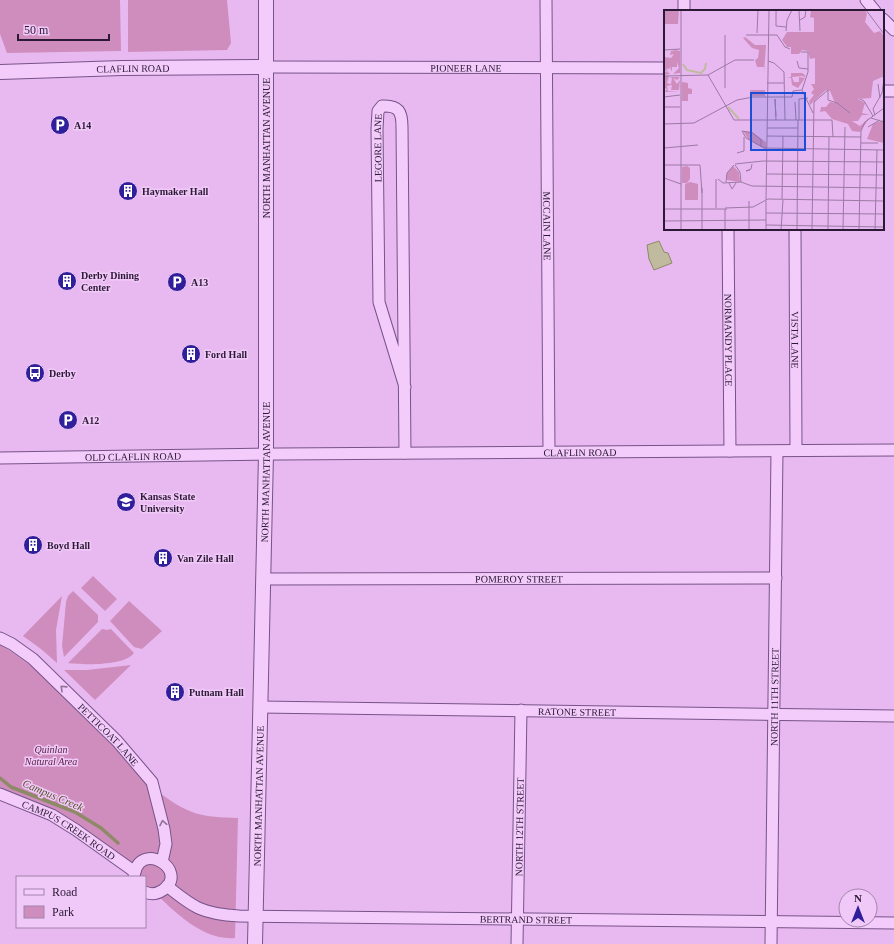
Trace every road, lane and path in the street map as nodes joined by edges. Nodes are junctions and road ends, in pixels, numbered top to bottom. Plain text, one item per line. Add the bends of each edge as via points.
1 (266, 0) edge
2 (546, 0) edge
3 (866, 0) edge
4 (874, 10) edge
5 (884, 20) edge
6 (894, 30) edge
7 (266, 67) junction
8 (547, 68) junction
9 (664, 68) edge
10 (0, 72) edge
11 (894, 91) edge
12 (884, 92) edge
13 (728, 230) edge
14 (794, 230) edge
15 (405, 387) junction
16 (777, 450) junction
17 (796, 450) junction
18 (894, 450) edge
19 (730, 451) junction
20 (549, 452) junction
21 (405, 453) junction
22 (266, 454) junction
23 (0, 458) edge
24 (776, 578) junction
25 (263, 579) junction
26 (0, 638) edge
27 (260, 707) junction
28 (521, 710) junction
29 (774, 714) junction
30 (894, 716) edge
31 (0, 794) edge
32 (162, 862) junction
33 (135, 875) edge
34 (167, 886) junction
35 (146, 892) edge
36 (256, 915) junction
37 (518, 919) junction
38 (771, 922) junction
39 (894, 923) edge
40 (255, 944) edge
41 (517, 944) edge
42 (771, 944) edge

1 - 7 street, NORTH MANHATTAN AVENUE
2 - 8 street, MCCAIN LANE
3 - 4 street
5 - 6 street
7 - 8 street, PIONEER LANE
7 - 10 street, CLAFLIN ROAD
7 - 22 street, NORTH MANHATTAN AVENUE
8 - 9 street, PIONEER LANE
8 - 20 street, MCCAIN LANE
11 - 12 street
13 - 19 street, NORMANDY PLACE
14 - 17 street, VISTA LANE
15 - 15 street, LEGORE LANE via 402,115 397,108 382,106 378,111 377,129 379,302
15 - 21 street, LEGORE LANE
16 - 17 street, CLAFLIN ROAD
16 - 19 street, CLAFLIN ROAD
16 - 24 street, NORTH 11TH STREET
17 - 18 street, CLAFLIN ROAD
19 - 20 street, CLAFLIN ROAD
20 - 21 street, CLAFLIN ROAD
21 - 22 street, CLAFLIN ROAD
22 - 23 street, OLD CLAFLIN ROAD
22 - 25 street, NORTH MANHATTAN AVENUE
24 - 25 street, POMEROY STREET
24 - 29 street, NORTH 11TH STREET
25 - 27 street, NORTH MANHATTAN AVENUE
32 -> 26 street, PETTICOAT LANE via 166,844 152,782 118,741 33,659
27 - 28 street, RATONE STREET
27 - 36 street, NORTH MANHATTAN AVENUE
28 - 29 street, RATONE STREET
28 - 37 street, NORTH 12TH STREET
29 - 30 street, RATONE STREET
29 - 38 street, NORTH 11TH STREET
31 - 33 street, CAMPUS CREEK ROAD via 52,816 76,830
32 - 33 street via 157,859 145,860 137,867
32 - 34 street via 170,871
34 - 35 street via 155,894
34 - 36 street, BERTRAND STREET via 188,903 215,915
36 - 37 street, BERTRAND STREET
36 - 40 street, NORTH MANHATTAN AVENUE
37 - 38 street, BERTRAND STREET
37 - 41 street, NORTH 12TH STREET
38 - 39 street, BERTRAND STREET
38 - 42 street, NORTH 11TH STREET

